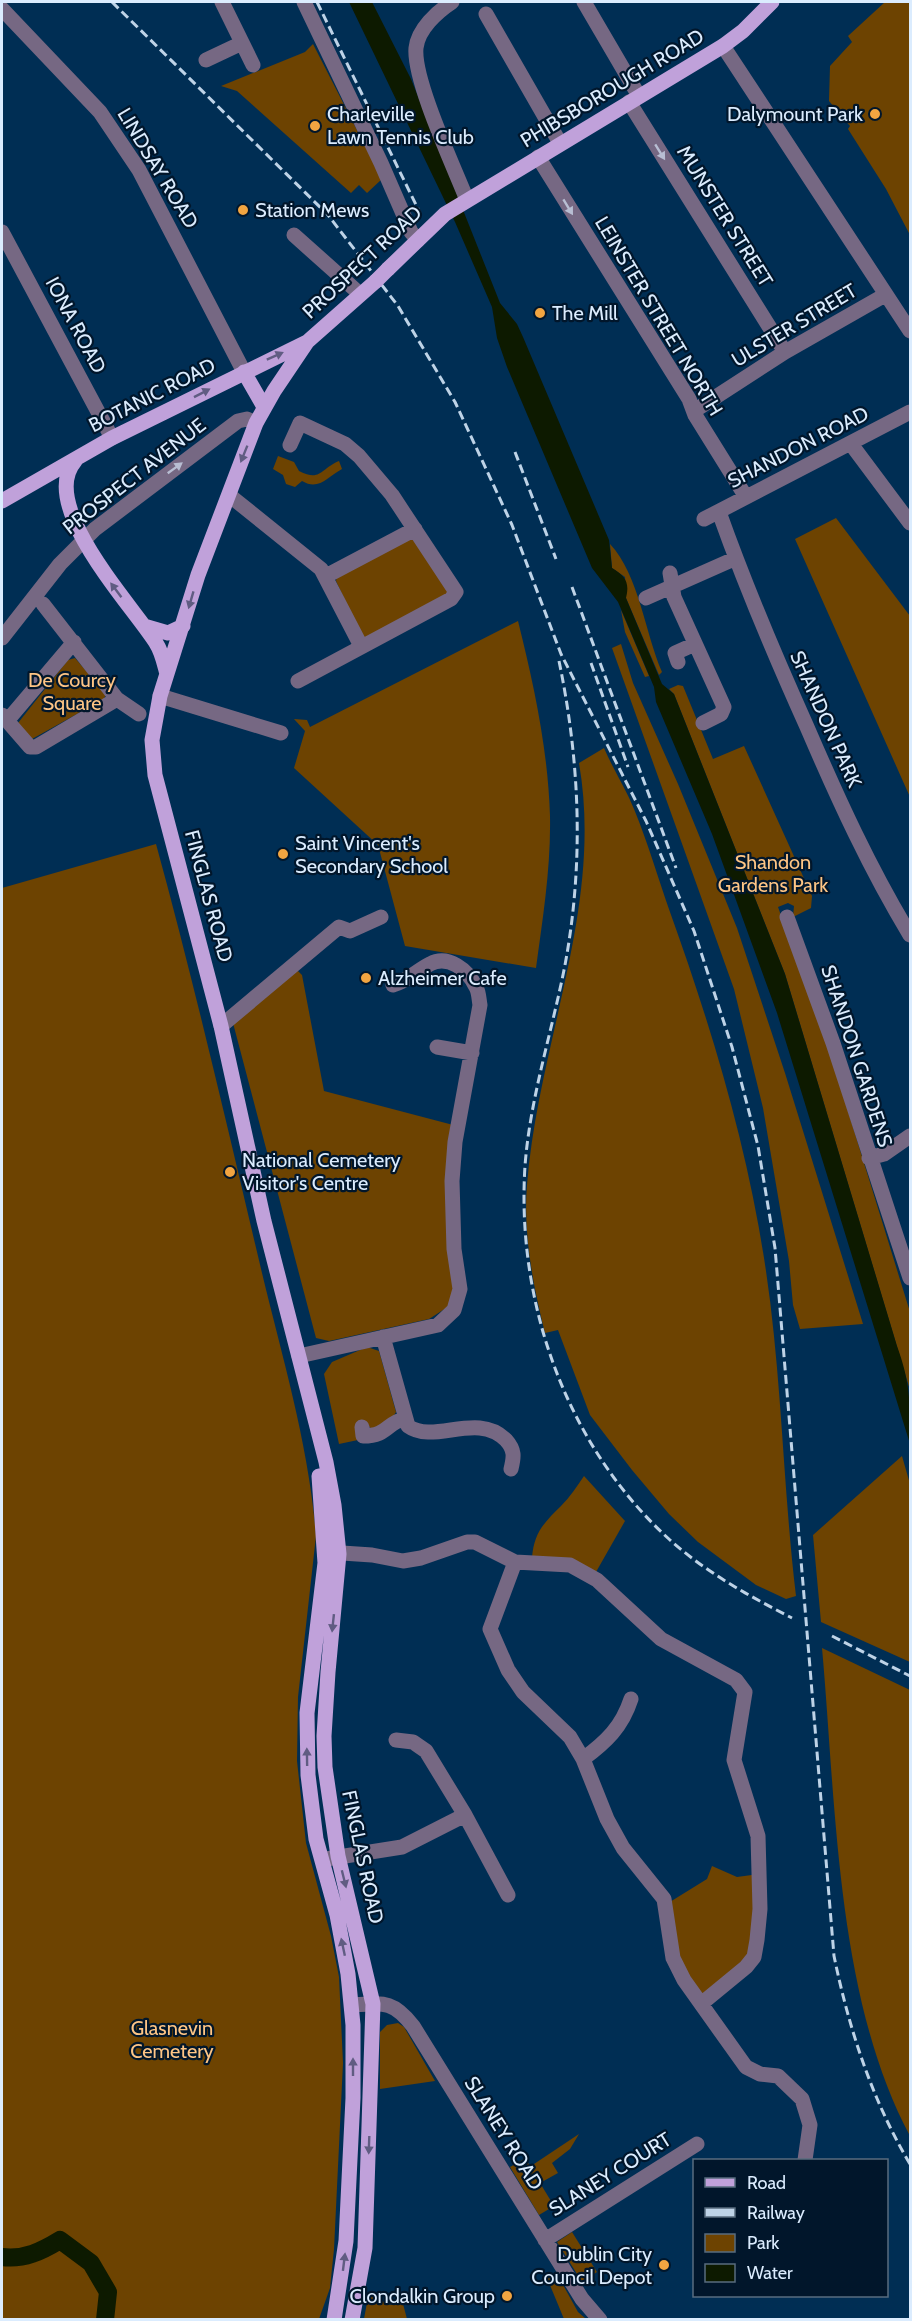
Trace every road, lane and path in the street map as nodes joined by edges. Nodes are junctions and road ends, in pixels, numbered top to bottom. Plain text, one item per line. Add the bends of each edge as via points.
1 (222, 2) edge
2 (304, 2) edge
3 (452, 2) edge
4 (584, 2) edge
5 (772, 2) edge
6 (2, 9) edge
7 (486, 14) dead end
8 (242, 43) junction
9 (723, 46) junction
10 (206, 60) dead end
11 (253, 65) dead end
12 (634, 99) junction
13 (561, 143) junction
14 (538, 157) junction
15 (467, 200) junction
16 (445, 214) joint
17 (2, 232) edge
18 (294, 236) dead end
19 (418, 240) junction
20 (360, 294) junction
21 (885, 295) junction
22 (910, 331) edge
23 (307, 342) junction
24 (785, 352) junction
25 (244, 372) junction
26 (264, 407) junction
27 (694, 411) junction
28 (910, 412) edge
29 (256, 423) junction
30 (112, 438) junction
31 (851, 444) junction
32 (290, 445) dead end
33 (79, 457) junction
34 (33, 484) junction
35 (229, 495) junction
36 (65, 497) junction
37 (746, 497) junction
38 (2, 501) edge
39 (719, 512) junction
40 (704, 519) dead end
41 (910, 523) edge
42 (415, 529) junction
43 (84, 540) junction
44 (734, 559) junction
45 (326, 576) junction
46 (670, 580) junction
47 (646, 598) dead end
48 (43, 604) dead end
49 (144, 626) junction
50 (183, 626) junction
51 (2, 638) edge
52 (74, 642) junction
53 (695, 645) junction
54 (361, 646) junction
55 (678, 662) dead end
56 (167, 674) junction
57 (298, 681) dead end
58 (160, 696) junction
59 (117, 699) junction
60 (139, 714) dead end
61 (4, 718) edge
62 (703, 723) dead end
63 (281, 733) dead end
64 (381, 917) dead end
65 (787, 917) dead end
66 (910, 935) edge
67 (393, 985) dead end
68 (221, 1026) junction
69 (436, 1047) dead end
70 (472, 1053) junction
71 (910, 1136) edge
72 (869, 1158) junction
73 (910, 1278) edge
74 (383, 1337) junction
75 (299, 1356) junction
76 (404, 1419) junction
77 (362, 1426) dead end
78 (511, 1469) dead end
79 (332, 1553) junction
80 (515, 1562) junction
81 (631, 1699) dead end
82 (396, 1740) dead end
83 (583, 1759) junction
84 (465, 1815) junction
85 (331, 1858) junction
86 (508, 1895) dead end
87 (373, 2004) junction
88 (701, 2004) junction
89 (352, 2005) junction
90 (697, 2144) dead end
91 (805, 2159) edge
92 (545, 2240) junction
93 (334, 2319) edge
94 (352, 2319) edge
95 (600, 2319) edge

1 - 8 street
2 - 19 street
3 - 15 street via 420,34 416,48 424,88
4 - 12 street, MUNSTER STREET
5 - 9 main road, PHIBSBOROUGH ROAD
6 - 25 street, LINDSAY ROAD via 100,112 139,170
7 - 13 street
8 - 10 street
8 - 11 street
9 - 12 main road, PHIBSBOROUGH ROAD
9 - 21 street
12 - 13 main road, PHIBSBOROUGH ROAD
12 -> 24 street, MUNSTER STREET
13 - 14 main road, PHIBSBOROUGH ROAD
14 - 15 main road, PHIBSBOROUGH ROAD
14 -> 27 street, LEINSTER STREET NORTH
15 - 16 main road, PHIBSBOROUGH ROAD
16 - 19 main road, PROSPECT ROAD
17 - 30 street, IONA ROAD
18 - 20 street
19 - 20 main road, PROSPECT ROAD, bridge
20 - 23 main road, PROSPECT ROAD
21 - 22 street
21 - 24 street, ULSTER STREET
25 -> 23 main road, PROSPECT ROAD
23 - 26 main road, PROSPECT ROAD
24 - 27 street, ULSTER STREET
25 - 26 main road
30 -> 25 main road, BOTANIC ROAD
26 - 29 main road, FINGLAS ROAD
27 - 37 street, LEINSTER STREET NORTH
28 - 31 street, SHANDON ROAD
29 -> 35 main road, FINGLAS ROAD
43 -> 29 street, PROSPECT AVENUE via 128,502 238,421
30 - 33 main road, BOTANIC ROAD
31 - 37 street, SHANDON ROAD
31 - 41 street
32 - 42 street via 300,423 345,444 392,495
33 - 34 main road, BOTANIC ROAD
33 - 36 main road, BOTANIC ROAD via 65,478
34 - 36 main road via 50,486
34 - 38 main road, BOTANIC ROAD
35 - 45 street via 306,555
35 -> 50 main road, FINGLAS ROAD
36 - 43 main road
37 - 39 street, SHANDON ROAD
39 - 40 street, SHANDON ROAD
39 - 44 street, SHANDON PARK
42 - 45 street
42 - 54 street via 456,595
49 -> 43 main road
43 - 51 street, PROSPECT AVENUE
44 - 46 street
44 - 66 street, SHANDON PARK via 871,869
45 - 54 street
46 - 47 street
46 - 53 street
48 - 52 street
49 - 50 main road via 168,633
49 - 56 main road via 158,645
50 - 56 main road, FINGLAS ROAD
52 - 59 street
52 - 61 street
53 - 55 street via 675,653
53 - 62 street via 724,707 721,714
54 - 57 street
56 - 58 main road, FINGLAS ROAD
58 - 63 street
58 - 68 main road, FINGLAS ROAD via 152,740 155,775
59 - 60 street
59 - 61 street via 36,747 30,747
64 - 68 street via 350,931 339,927
65 - 72 street, SHANDON GARDENS
67 - 70 street via 407,981 440,960 454,963 476,987 480,1005
68 - 75 main road, FINGLAS ROAD via 264,1221
69 - 70 street
70 - 74 street via 457,1126 452,1181 458,1301 448,1318 438,1325
71 - 72 street via 884,1154
72 - 73 street, SHANDON GARDENS
74 - 75 street
74 - 76 street
75 - 79 main road, FINGLAS ROAD via 326,1462
76 - 77 street via 375,1436 363,1436
76 - 78 street via 415,1431 466,1426 499,1433 515,1455
79 - 80 street via 403,1561 475,1542
79 - 85 main road, FINGLAS ROAD via 307,1713 309,1794 316,1839
80 - 83 street via 490,1629 508,1670 523,1692 570,1737
80 - 88 street via 570,1565 586,1573 661,1639 736,1680 745,1692 734,1760 758,1836 757,1940 754,1957 746,1967
81 - 83 street via 626,1715 611,1737
82 - 84 street via 413,1742 426,1751
83 - 88 street via 623,1848 664,1899 673,1958
84 - 85 street via 402,1847
84 - 86 street
85 -> 87 main road, FINGLAS ROAD
89 -> 85 main road, FINGLAS ROAD
87 - 89 street, SLANEY ROAD
87 - 92 street, SLANEY ROAD via 400,2009 413,2026
87 -> 94 main road, FINGLAS ROAD via 365,2248
88 - 91 street via 746,2067 778,2076 802,2099 810,2125
93 -> 89 main road, FINGLAS ROAD via 346,2241 353,2098
90 - 92 street, SLANEY COURT
92 - 95 street, SLANEY ROAD via 584,2303

